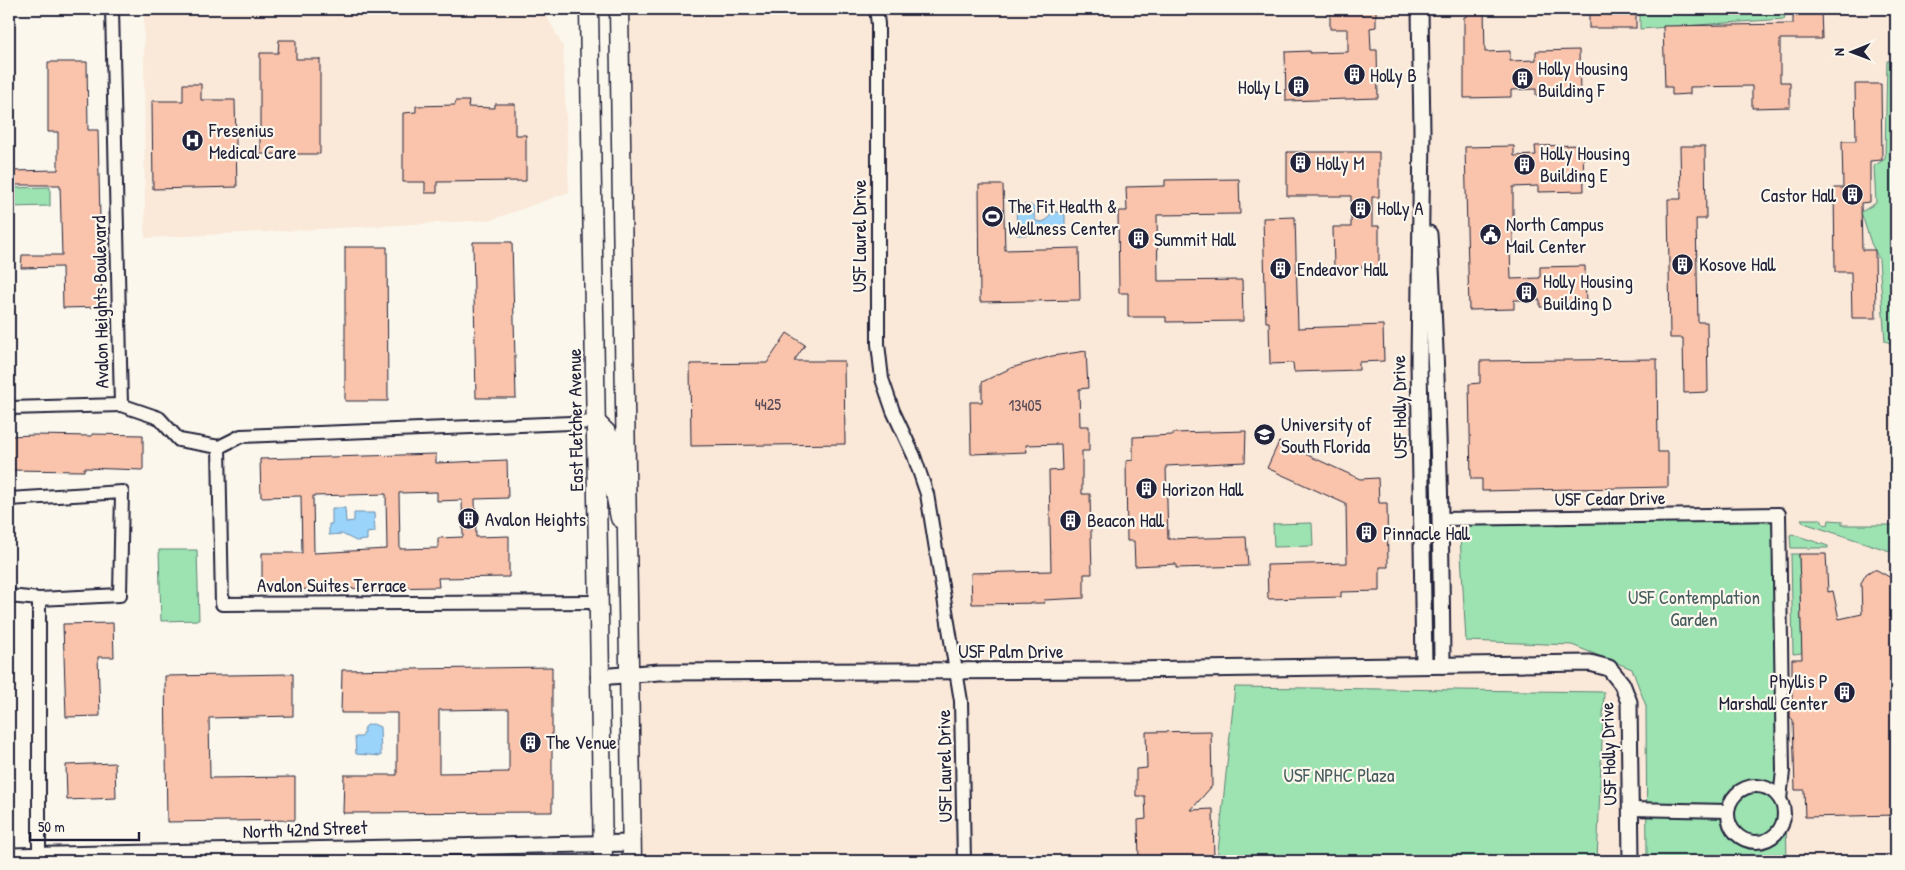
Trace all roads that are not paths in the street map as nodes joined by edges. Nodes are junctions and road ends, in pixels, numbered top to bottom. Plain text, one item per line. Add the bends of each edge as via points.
1 (112, 9) edge
2 (590, 9) edge
3 (620, 9) edge
4 (876, 9) edge
5 (1420, 9) edge
6 (1422, 131) junction
7 (122, 405) junction
8 (9, 408) edge
9 (596, 422) junction
10 (219, 446) junction
11 (9, 499) edge
12 (1441, 519) junction
13 (629, 550) junction
14 (9, 596) edge
15 (39, 599) junction
16 (599, 602) junction
17 (1424, 665) junction
18 (1442, 665) junction
19 (955, 672) junction
20 (631, 675) junction
21 (599, 677) junction
22 (1780, 799) junction
23 (1630, 809) junction
24 (1728, 811) junction
25 (603, 843) junction
26 (632, 843) junction
27 (9, 856) edge
28 (39, 859) edge
29 (603, 861) edge
30 (632, 861) edge
31 (964, 861) edge
32 (1631, 861) edge

1 - 7 street, Avalon Heights Boulevard
2 - 9 main road, East Fletcher Avenue
3 - 13 main road
4 - 19 street, USF Laurel Drive via 878,344 882,378 927,494
5 - 6 street, USF Holly Drive
6 - 12 street, USF Holly Drive via 1436,351
6 - 17 street, USF Holly Drive via 1418,362
7 - 8 street
7 - 10 street, Avalon Heights Boulevard via 159,418 180,440
9 - 10 street via 241,436
9 - 13 main road via 612,441 612,478
9 - 16 main road, East Fletcher Avenue
10 - 16 street, Avalon Suites Terrace via 222,604
11 - 15 street via 122,492 120,595
12 - 18 street, USF Holly Drive
12 - 22 street, USF Cedar Drive via 1780,514 1783,771
13 - 20 main road
14 - 15 street
15 - 28 street
16 - 21 main road, East Fletcher Avenue
17 - 18 street, USF Holly Drive
17 - 19 street, USF Palm Drive
18 - 23 street, USF Holly Drive via 1590,663 1609,668 1622,684 1629,702
19 - 20 street, USF Palm Drive via 668,672
19 - 31 street, USF Laurel Drive via 961,701
20 - 21 street, USF Palm Drive
20 - 26 main road
21 - 25 main road, East Fletcher Avenue
22 - 24 street via 1764,787 1745,788 1737,794
22 - 24 street via 1784,817 1782,825 1762,842 1738,835 1732,828
23 - 24 street
23 - 32 street, USF Holly Drive
25 - 26 street, North 42nd Street
25 - 28 street, North 42nd Street
25 - 29 main road, East Fletcher Avenue
26 - 30 main road
27 - 28 street, North 42nd Street

